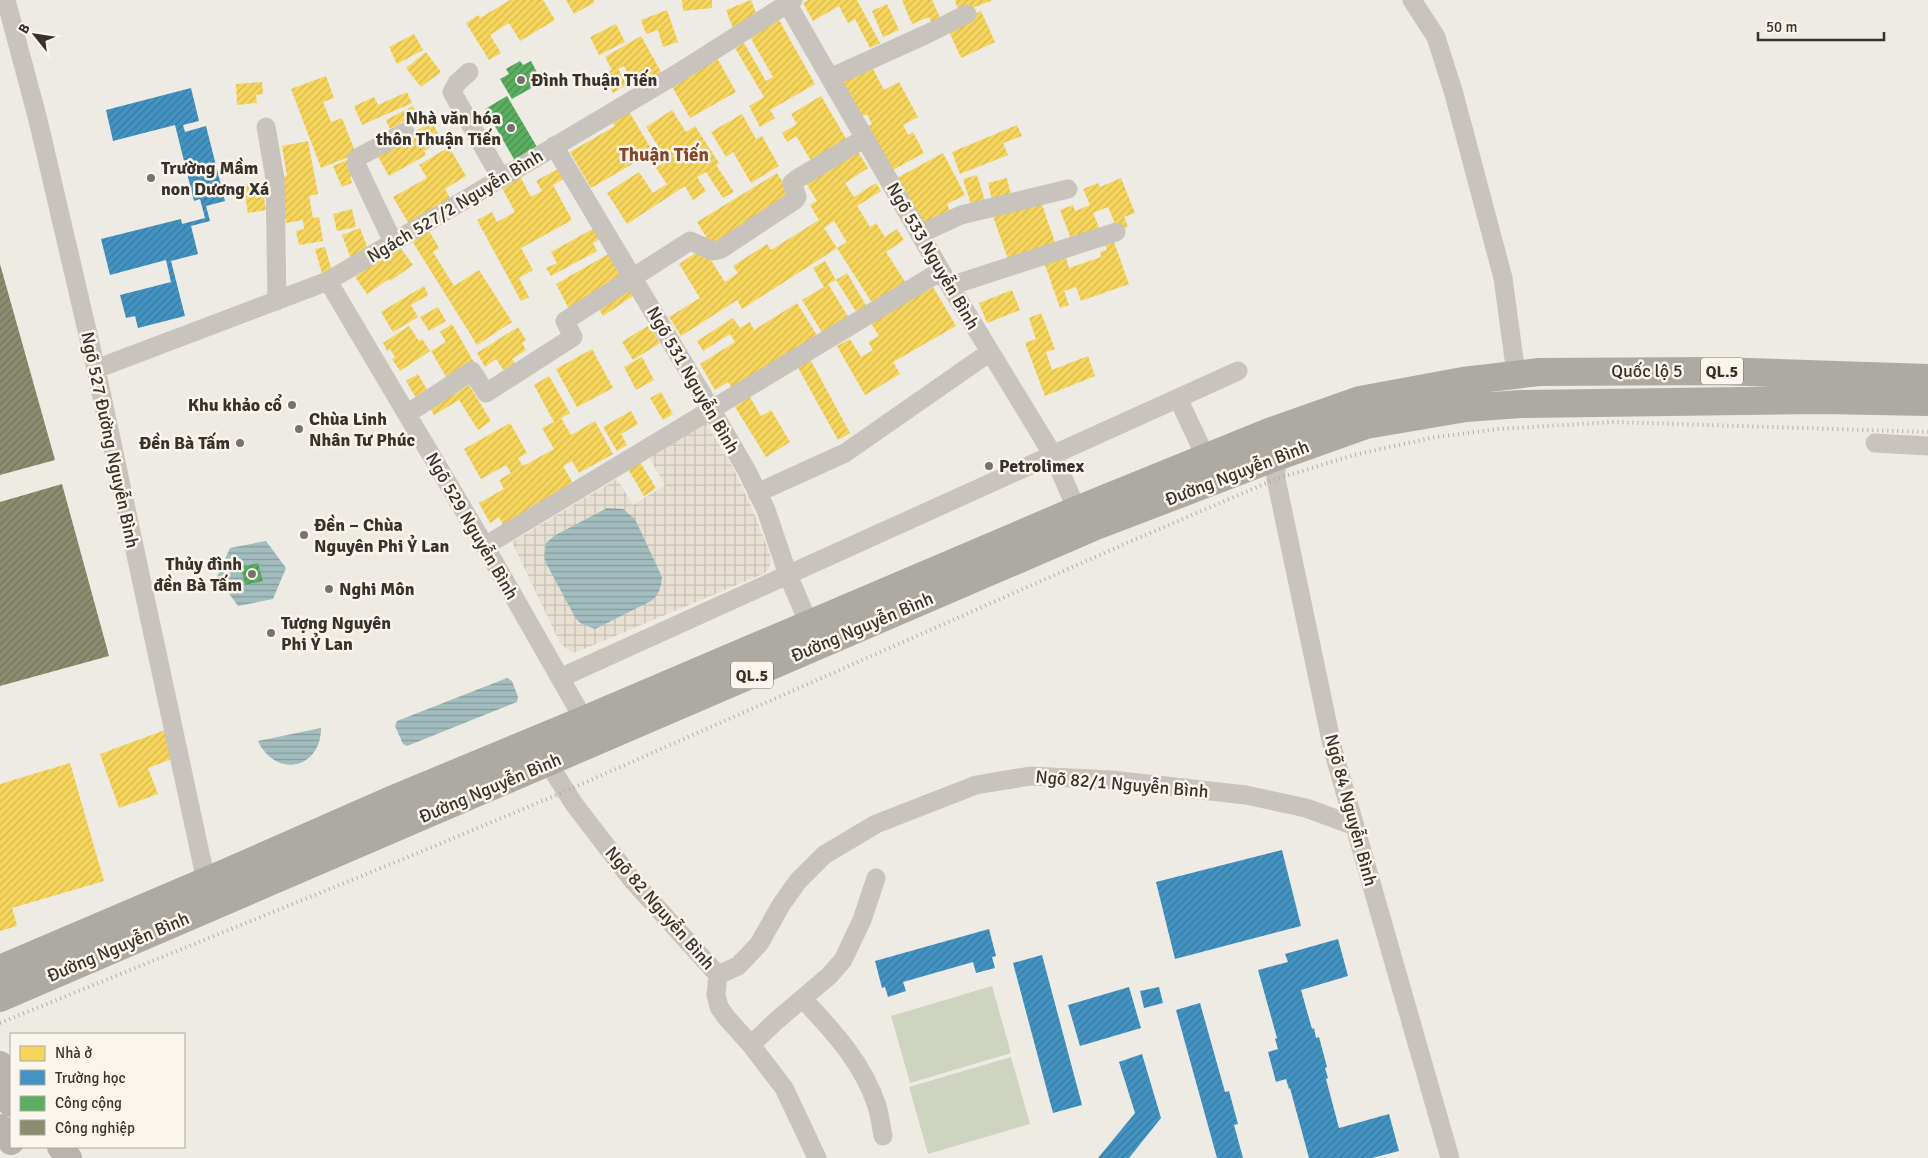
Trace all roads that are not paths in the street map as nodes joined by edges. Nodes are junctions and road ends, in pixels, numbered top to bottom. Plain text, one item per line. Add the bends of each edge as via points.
1 (6, 0) edge
2 (1412, 0) edge
3 (779, 4) edge
4 (967, 14) dead end
5 (469, 72) dead end
6 (830, 78) junction
7 (266, 127) dead end
8 (405, 132) dead end
9 (865, 138) junction
10 (554, 146) junction
11 (501, 178) junction
12 (1068, 189) dead end
13 (1116, 232) dead end
14 (920, 234) junction
15 (392, 242) junction
16 (633, 278) junction
17 (946, 278) junction
18 (328, 281) junction
19 (277, 301) junction
20 (990, 352) junction
21 (96, 369) junction
22 (1238, 371) dead end
23 (1516, 374) junction
24 (1928, 378) edge
25 (1178, 398) junction
26 (1928, 402) edge
27 (1520, 404) joint
28 (712, 409) junction
29 (407, 414) junction
30 (1875, 443) dead end
31 (1928, 446) edge
32 (1053, 455) junction
33 (1276, 457) junction
34 (1206, 458) junction
35 (757, 493) junction
36 (1077, 510) junction
37 (485, 546) junction
38 (788, 574) junction
39 (809, 624) junction
40 (560, 678) junction
41 (584, 720) junction
42 (548, 763) junction
43 (1355, 826) junction
44 (876, 878) dead end
45 (206, 881) junction
46 (0, 969) edge
47 (718, 975) junction
48 (0, 998) edge
49 (803, 999) junction
50 (751, 1045) junction
51 (0, 1064) edge
52 (10, 1079) edge
53 (0, 1089) edge
54 (10, 1103) edge
55 (0, 1127) edge
56 (883, 1136) dead end
57 (10, 1141) edge
58 (46, 1148) edge
59 (61, 1148) edge
60 (54, 1158) edge
61 (69, 1158) edge
62 (817, 1158) edge
63 (1450, 1158) edge

1 - 21 street, Ngõ 527 Đường Nguyễn Bình via 38,120
2 - 23 street via 1436,37 1454,94 1503,278
3 - 6 street, Ngõ 533 Nguyễn Bình
3 - 10 street, Ngách 527/2 Nguyễn Bình via 675,74
4 - 6 street
5 - 11 street via 452,92
6 - 9 street, Ngõ 533 Nguyễn Bình
7 - 19 street via 276,179
8 - 15 street via 358,158 357,166
9 - 14 street, Ngõ 533 Nguyễn Bình
9 - 16 street via 797,178 792,183 795,200 721,249 713,251 690,241
10 - 11 street, Ngách 527/2 Nguyễn Bình
10 - 16 street, Ngõ 531 Nguyễn Bình
11 - 15 street, Ngách 527/2 Nguyễn Bình
12 - 14 street via 961,215
13 - 17 street
14 - 17 street, Ngõ 533 Nguyễn Bình
15 - 18 street, Ngách 527/2 Nguyễn Bình
16 - 28 street, Ngõ 531 Nguyễn Bình
16 - 29 street via 565,321 572,337 486,393 472,371
17 - 20 street, Ngõ 533 Nguyễn Bình
17 - 28 street
18 - 19 street, Ngách 527/2 Nguyễn Bình
18 - 29 street, Ngõ 529 Nguyễn Bình
19 - 21 street, Ngách 527/2 Nguyễn Bình
20 - 32 street, Ngõ 533 Nguyễn Bình
20 - 35 street via 845,453
21 - 45 street, Ngõ 527 Đường Nguyễn Bình
22 - 25 street
23 - 24 highway, Quốc lộ 5 / QL.5 via 1717,371
23 - 34 highway, Đường Nguyễn Bình / QL.5 via 1360,400
25 - 32 street
25 - 34 street
26 - 27 highway, Quốc lộ 5 / QL.5 via 1823,400
27 - 33 highway, Đường Nguyễn Bình / QL.5 via 1466,408 1366,425
28 - 35 street, Ngõ 531 Nguyễn Bình
28 - 37 street
29 - 37 street, Ngõ 529 Nguyễn Bình
30 - 31 street
32 - 36 street, Ngõ 533 Nguyễn Bình
32 - 38 street
33 - 42 highway, Đường Nguyễn Bình / QL.5 via 1096,526
33 - 43 street, Ngõ 84 Nguyễn Bình via 1276,479 1333,750
34 - 36 highway, Đường Nguyễn Bình / QL.5
35 - 38 street, Ngõ 531 Nguyễn Bình
36 - 39 highway, Đường Nguyễn Bình / QL.5
37 - 40 street, Ngõ 529 Nguyễn Bình
38 - 39 street, Ngõ 531 Nguyễn Bình
38 - 40 street
39 - 41 highway, Đường Nguyễn Bình / QL.5
40 - 41 street, Ngõ 529 Nguyễn Bình
41 - 45 highway, Đường Nguyễn Bình / QL.5
42 - 47 street, Ngõ 82 Nguyễn Bình via 574,804 633,881
42 - 48 highway, Đường Nguyễn Bình / QL.5
43 - 47 street, Ngõ 82/1 Nguyễn Bình via 1306,808 1246,795 1122,781 1030,776 976,785 876,824 824,856 798,881 759,944 738,966
43 - 63 street, Ngõ 84 Nguyễn Bình
44 - 49 street via 862,920 843,960
45 - 46 highway, Đường Nguyễn Bình / QL.5
47 - 50 street, Ngõ 82 Nguyễn Bình via 716,995 719,1007
49 - 50 street
49 - 56 street via 834,1031 858,1064 876,1106
50 - 62 street, Ngõ 82 Nguyễn Bình via 784,1088
51 - 52 main road
53 - 54 main road
55 - 57 main road
58 - 60 main road
59 - 61 main road

